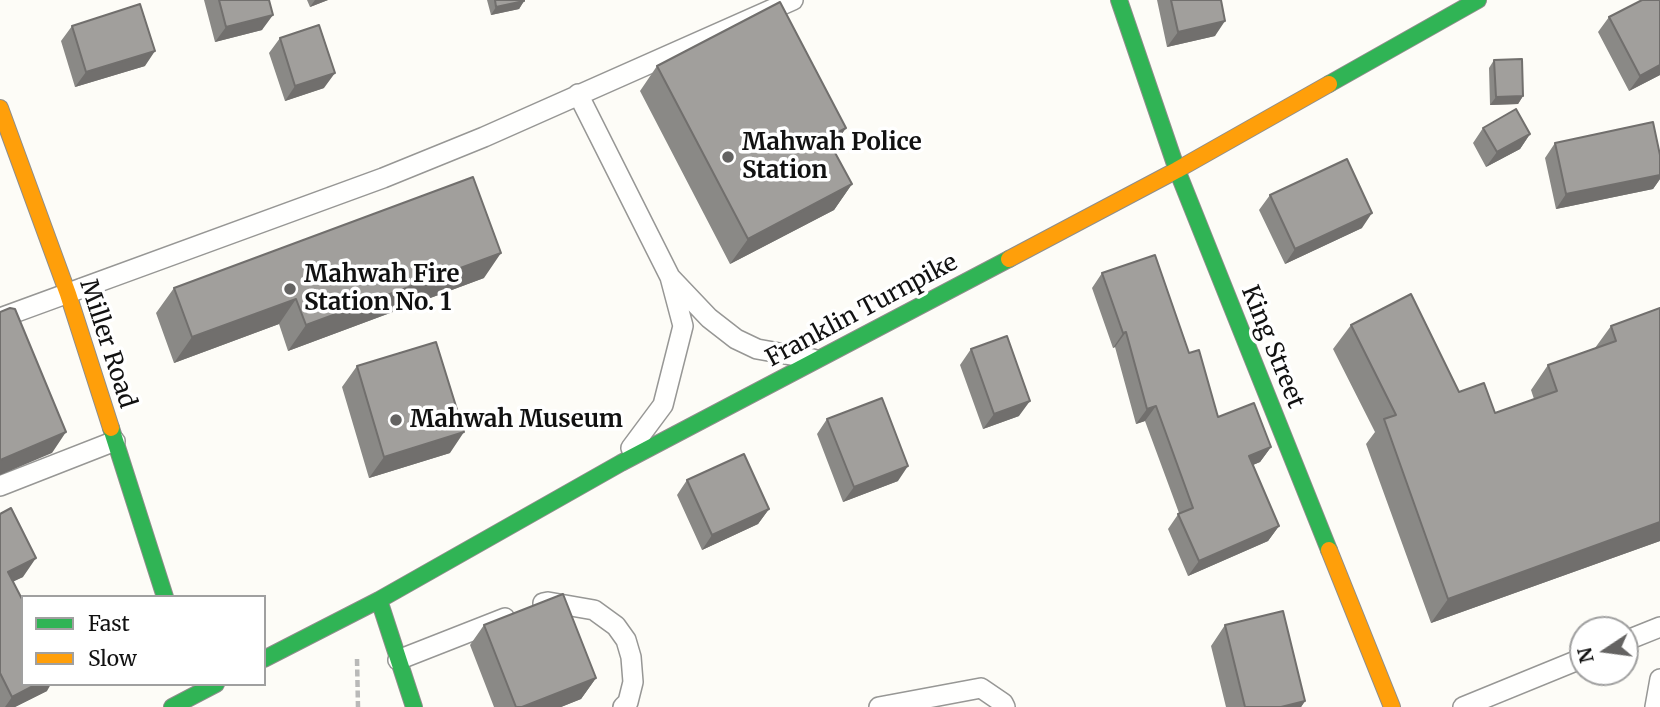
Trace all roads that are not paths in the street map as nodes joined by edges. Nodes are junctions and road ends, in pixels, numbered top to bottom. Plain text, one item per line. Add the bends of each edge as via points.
1 (793, 0) edge
2 (1119, 0) edge
3 (1479, 0) edge
4 (578, 94) junction
5 (0, 108) edge
6 (1177, 170) junction
7 (670, 277) junction
8 (68, 294) junction
9 (0, 318) edge
10 (817, 360) junction
11 (115, 441) junction
12 (621, 463) junction
13 (0, 486) edge
14 (164, 595) edge
15 (379, 600) junction
16 (1660, 633) edge
17 (1639, 638) edge
18 (266, 658) edge
19 (398, 660) junction
20 (1569, 664) edge
21 (1660, 679) edge
22 (195, 689) edge
23 (172, 707) edge
24 (414, 707) edge
25 (623, 707) edge
26 (878, 707) edge
27 (1004, 707) edge
28 (1392, 707) edge
29 (1463, 707) edge
30 (1654, 707) edge

1 - 4 lane
2 - 6 main road, King Street
3 - 6 main road, Franklin Turnpike
4 - 7 lane
4 - 8 lane via 383,178
5 - 8 main road, Miller Road
6 - 10 main road, Franklin Turnpike
6 - 28 main road, King Street
7 - 10 lane via 736,339 757,349
7 - 12 lane via 683,326 673,372 663,405
8 - 9 lane
8 - 11 main road, Miller Road
10 - 12 main road, Franklin Turnpike
11 - 13 lane
11 - 14 main road, Miller Road
12 - 15 main road, Franklin Turnpike
15 - 18 main road, Franklin Turnpike
15 - 19 main road
16 - 17 lane
19 - 24 main road
19 - 25 lane via 548,602 572,605 594,610 626,640 633,682
20 - 29 lane
21 - 30 lane
22 - 23 main road
26 - 27 lane via 981,688

